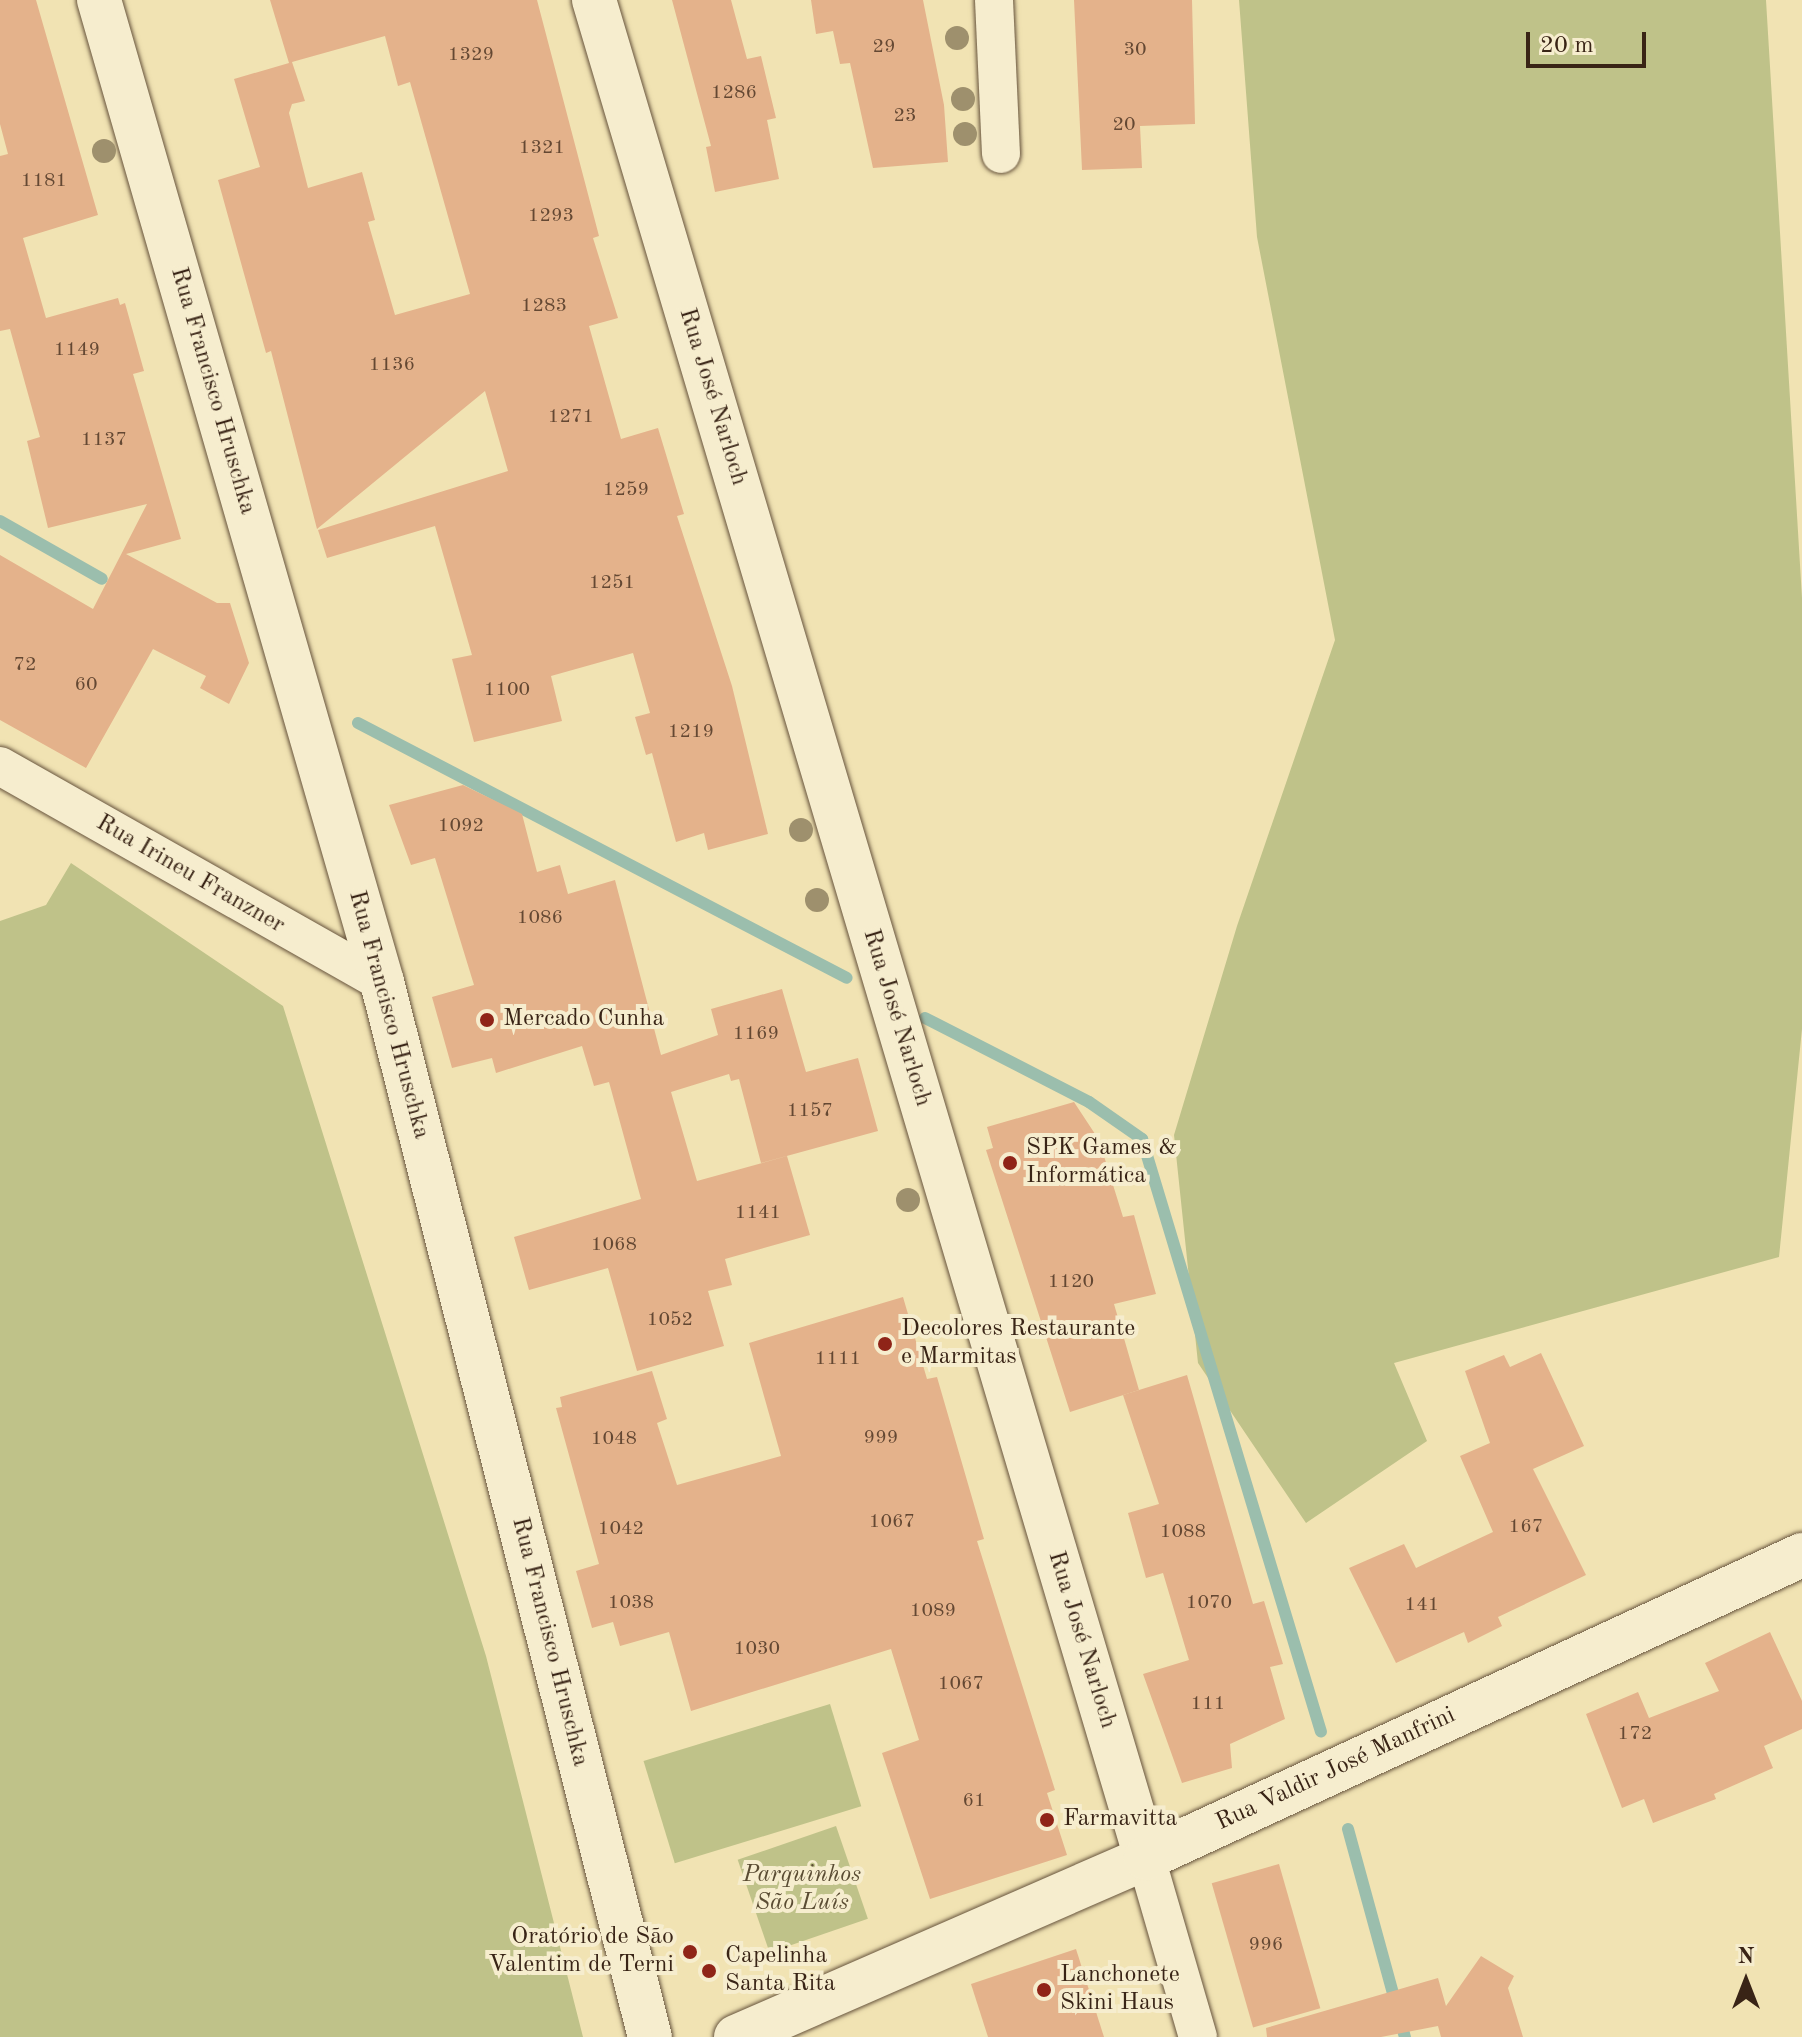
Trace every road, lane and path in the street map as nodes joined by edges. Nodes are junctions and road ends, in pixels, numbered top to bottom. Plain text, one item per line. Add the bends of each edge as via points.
1 (99, 0) edge
2 (594, 0) edge
3 (994, 0) edge
4 (1001, 154) dead end
5 (0, 766) edge
6 (382, 982) junction
7 (1802, 1555) edge
8 (1146, 1858) junction
9 (650, 2037) edge
10 (736, 2037) edge
11 (1198, 2037) edge

1 - 6 street, Rua Francisco Hruschka
2 - 8 street, Rua José Narloch
3 - 4 street
5 - 6 street, Rua Irineu Franzner
6 - 9 street, Rua Francisco Hruschka
7 - 8 street, Rua Valdir José Manfrini
8 - 10 street, Rua Valdir José Manfrini
8 - 11 street, Rua José Narloch

